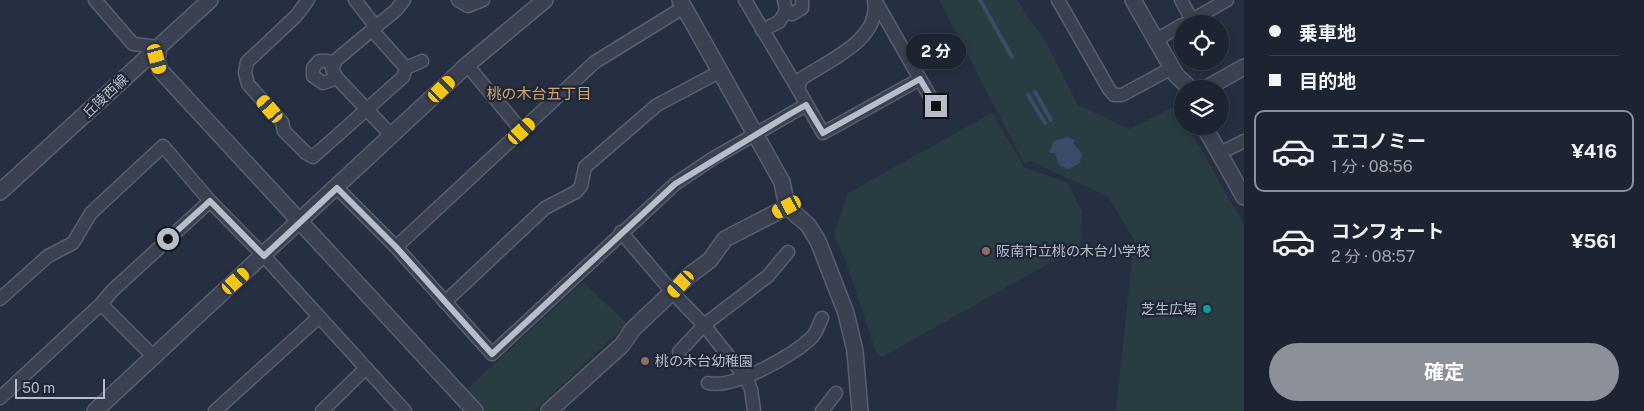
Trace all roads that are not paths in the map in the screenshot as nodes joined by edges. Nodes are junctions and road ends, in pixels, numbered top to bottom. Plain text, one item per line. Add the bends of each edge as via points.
1 (94, 0) edge
2 (210, 0) edge
3 (308, 0) edge
4 (355, 0) edge
5 (404, 0) edge
6 (458, 0) edge
7 (484, 0) edge
8 (545, 0) edge
9 (745, 0) edge
10 (802, 0) edge
11 (874, 0) edge
12 (1058, 0) edge
13 (1133, 0) edge
14 (1181, 0) edge
15 (1227, 0) edge
16 (682, 4) edge
17 (785, 5) edge
18 (1185, 15) edge
19 (1201, 15) edge
20 (374, 28) junction
21 (762, 30) junction
22 (1174, 30) edge
23 (1156, 40) junction
24 (158, 47) junction
25 (422, 62) dead end
26 (333, 65) junction
27 (467, 66) junction
28 (1244, 67) edge
29 (406, 68) junction
30 (1172, 68) junction
31 (720, 71) junction
32 (336, 78) junction
33 (920, 79) junction
34 (1181, 80) edge
35 (1221, 80) edge
36 (798, 89) junction
37 (806, 105) junction
38 (936, 106) dead end
39 (365, 109) junction
40 (522, 131) junction
41 (756, 133) junction
42 (1209, 135) edge
43 (392, 136) junction
44 (1244, 141) edge
45 (1220, 153) junction
46 (337, 188) junction
47 (0, 192) edge
48 (1244, 197) edge
49 (210, 201) junction
50 (787, 207) junction
51 (302, 222) junction
52 (621, 232) junction
53 (396, 247) junction
54 (788, 252) dead end
55 (264, 256) junction
56 (673, 293) junction
57 (0, 299) edge
58 (445, 302) junction
59 (100, 304) junction
60 (319, 317) junction
61 (822, 318) dead end
62 (704, 325) junction
63 (679, 352) dead end
64 (153, 356) junction
65 (366, 368) junction
66 (746, 378) junction
67 (708, 383) dead end
68 (836, 393) dead end
69 (0, 398) edge
70 (95, 411) edge
71 (215, 411) edge
72 (322, 411) edge
73 (406, 411) edge
74 (475, 411) edge
75 (549, 411) edge
76 (754, 411) edge
77 (822, 411) edge
78 (860, 411) edge

1 - 24 street via 133,44
2 - 24 street, 丘陵西線
3 - 39 street via 296,16 247,62 248,84 282,122 284,130 313,157
4 - 20 street
5 - 20 street
6 - 7 street via 468,6
8 - 27 street
9 - 21 street
10 - 17 street via 800,11 792,14
11 - 33 street
11 - 36 street via 871,25 860,40 801,79
12 - 30 street via 1114,95 1122,95
13 - 23 street
14 - 18 street
15 - 19 street
16 - 31 street
16 - 40 street via 595,62
17 - 21 street via 779,22
20 - 26 street
20 - 29 street
21 - 36 street
22 - 23 street
23 - 30 street
24 - 47 street, 丘陵西線
24 - 51 street via 160,70
25 - 29 street
26 - 32 street
26 - 32 street via 319,62 313,68 313,76 323,84
27 - 40 street
27 - 43 street
28 - 35 street
29 - 39 street via 404,77
30 - 34 street
31 - 41 street
31 - 58 street via 650,111 586,167 576,192 545,208
32 - 39 street
33 - 37 street via 823,133
33 - 38 street
36 - 37 street
37 - 41 street
39 - 43 street
40 - 53 street
41 - 50 street via 782,182
41 - 52 street via 675,184
42 - 45 street
43 - 46 street
44 - 45 street
45 - 48 street
46 - 51 street
46 - 53 street
49 - 55 street
49 - 57 street via 163,146 91,213 73,243 48,256
49 - 59 street
50 - 56 street via 725,239 710,260 690,274
50 - 78 street via 808,225 818,241 838,289 855,352
51 - 55 street
51 - 74 street
52 - 56 street
52 - 58 street via 492,354
53 - 58 street
54 - 62 street via 768,276
55 - 60 street
55 - 64 street
56 - 62 street
56 - 75 street via 633,330 622,345
59 - 64 street
59 - 69 street
60 - 65 street
60 - 71 street
61 - 66 street via 814,335 797,349
62 - 63 street
62 - 66 street
64 - 70 street
65 - 72 street
65 - 73 street
66 - 67 street via 725,384
66 - 76 street
68 - 77 street

